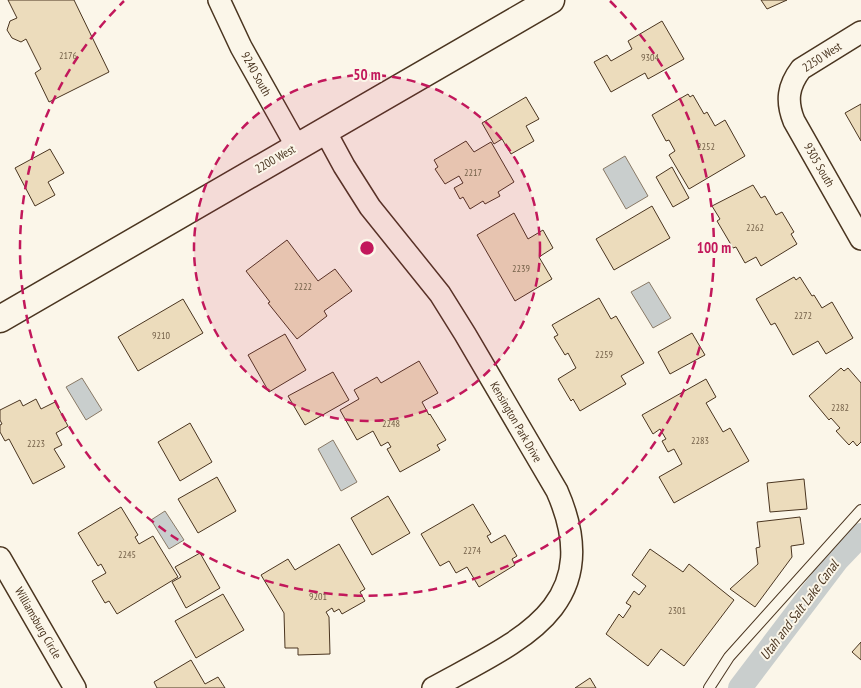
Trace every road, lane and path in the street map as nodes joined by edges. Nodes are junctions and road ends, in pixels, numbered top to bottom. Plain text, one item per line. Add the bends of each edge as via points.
1 (219, 0) edge
2 (551, 0) edge
3 (861, 32) edge
4 (790, 88) joint
5 (325, 131) junction
6 (297, 147) junction
7 (861, 239) edge
8 (0, 318) edge
9 (861, 510) edge
10 (0, 558) edge
11 (75, 688) edge
12 (433, 688) edge
13 (709, 688) edge

1 - 6 street, 9240 South via 241,47
2 - 5 street, 2200 West
3 - 4 street, 2250 West via 805,66
4 - 7 street, 9305 South via 789,110 794,121
5 - 6 street, 2200 West
5 - 12 street, Kensington Park Drive via 370,207 440,294 465,334 557,491 570,528 573,553 569,575 557,601 543,620 519,640
6 - 8 street, 2200 West
9 - 13 lane via 729,658
10 - 11 street, Williamsburg Circle

